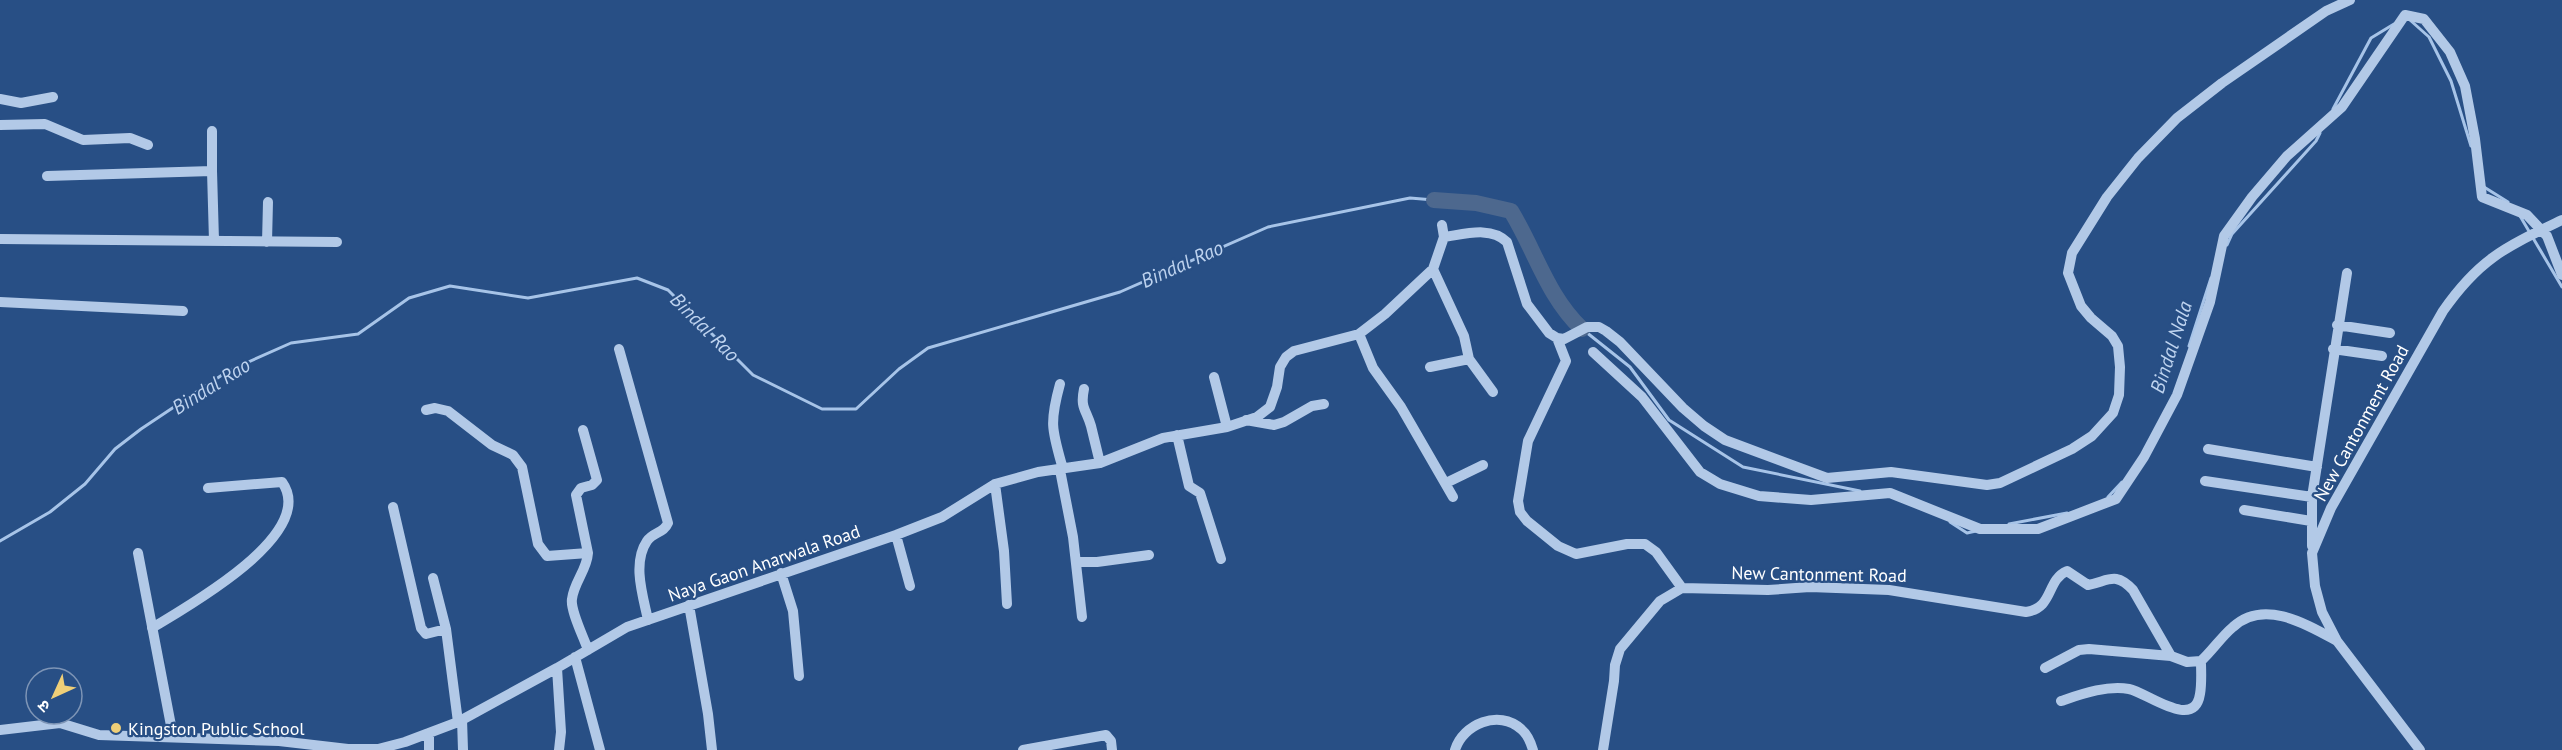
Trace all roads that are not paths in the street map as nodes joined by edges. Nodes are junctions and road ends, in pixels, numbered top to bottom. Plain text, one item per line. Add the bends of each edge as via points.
1 (2350, 0) edge
2 (53, 97) dead end
3 (0, 99) edge
4 (0, 125) edge
5 (212, 130) dead end
6 (148, 145) dead end
7 (212, 171) junction
8 (47, 176) dead end
9 (268, 202) dead end
10 (2562, 220) edge
11 (1442, 225) dead end
12 (1444, 237) junction
13 (0, 239) edge
14 (214, 241) junction
15 (267, 242) junction
16 (337, 242) dead end
17 (1433, 269) junction
18 (2347, 273) dead end
19 (2562, 275) edge
20 (0, 302) edge
21 (183, 311) dead end
22 (2337, 325) junction
23 (2390, 333) dead end
24 (1359, 334) junction
25 (1561, 338) junction
26 (619, 349) dead end
27 (2333, 349) junction
28 (1593, 352) dead end
29 (2382, 356) dead end
30 (1469, 359) junction
31 (1430, 367) dead end
32 (1214, 377) dead end
33 (1060, 384) dead end
34 (1084, 389) dead end
35 (1493, 392) dead end
36 (1324, 404) dead end
37 (426, 410) dead end
38 (1246, 420) junction
39 (1227, 427) junction
40 (583, 430) dead end
41 (1177, 435) junction
42 (2208, 449) dead end
43 (1100, 463) junction
44 (1483, 465) dead end
45 (2317, 467) junction
46 (1062, 470) junction
47 (2205, 481) dead end
48 (1446, 483) junction
49 (995, 484) junction
50 (208, 488) dead end
51 (1453, 497) dead end
52 (2312, 497) junction
53 (393, 507) dead end
54 (2244, 510) dead end
55 (2311, 521) junction
56 (896, 535) junction
57 (138, 553) dead end
58 (588, 553) junction
59 (2312, 553) junction
60 (1149, 555) dead end
61 (1221, 559) dead end
62 (1077, 562) junction
63 (781, 573) junction
64 (433, 578) dead end
65 (910, 586) dead end
66 (1682, 588) junction
67 (1006, 604) dead end
68 (689, 605) junction
69 (1082, 617) dead end
70 (648, 620) junction
71 (152, 628) junction
72 (446, 629) junction
73 (2337, 640) junction
74 (588, 650) junction
75 (2171, 656) junction
76 (575, 657) junction
77 (2201, 661) junction
78 (557, 668) junction
79 (2045, 668) dead end
80 (799, 676) dead end
81 (2061, 701) dead end
82 (460, 721) junction
83 (0, 730) edge
84 (429, 733) junction
85 (173, 736) junction
86 (1062, 746) edge
87 (326, 748) edge
88 (429, 750) edge
89 (463, 750) edge
90 (560, 750) edge
91 (600, 750) edge
92 (712, 750) edge
93 (1023, 750) edge
94 (1112, 750) edge
95 (1455, 750) edge
96 (1533, 750) edge
97 (1603, 750) edge
98 (2420, 750) edge

1 - 25 street via 2326,11 2177,118 2107,197 2072,253 2068,273 2081,306 2118,346 2119,395 2113,412 2092,435 2072,449 2000,483 1987,485 1891,472 1827,478 1725,440 1704,426 1620,342 1599,327 1587,327
2 - 3 street via 21,103
4 - 6 street via 45,124 83,140 130,138
5 - 7 street
7 - 8 street
7 - 14 street
9 - 15 street
10 - 59 street, New Cantonment Road via 2488,259 2443,311 2331,508
11 - 12 street, Naya Gaon Anarwala Road
12 - 17 street, Naya Gaon Anarwala Road
12 - 25 street via 1485,232 1501,236 1507,242 1527,304 1543,327
13 - 14 street
14 - 15 street
15 - 16 street
17 - 24 street, Naya Gaon Anarwala Road
17 - 30 street via 1464,336
18 - 22 street
19 - 28 street via 2547,236 2527,215 2482,197 2465,86 2450,52 2424,19 2404,15 2342,107 2287,156 2224,236 2210,302 2177,395 2116,499 2038,529 1980,529 1890,493 1811,500 1759,496 1720,484 1700,472 1642,397
20 - 21 street
22 - 23 street
22 - 27 street
24 - 38 street, Naya Gaon Anarwala Road via 1294,351 1286,357 1270,407
24 - 48 street via 1373,368
25 - 66 street via 1566,361 1528,441 1518,501 1520,512 1558,546 1576,554 1645,544 1656,552
26 - 70 street via 668,523 664,531 649,537 641,562
27 - 29 street
27 - 45 street
30 - 31 street
30 - 35 street
32 - 39 street
33 - 46 street via 1052,429
34 - 43 street via 1084,412
36 - 38 street via 1312,406 1284,422
37 - 58 street via 448,411 518,460 542,553
38 - 39 street, Naya Gaon Anarwala Road
39 - 41 street, Naya Gaon Anarwala Road
40 - 58 street via 597,480 576,495
41 - 43 street, Naya Gaon Anarwala Road
41 - 61 street via 1189,486 1200,493
42 - 45 street
43 - 46 street, Naya Gaon Anarwala Road
44 - 48 street
45 - 52 street
46 - 49 street, Naya Gaon Anarwala Road
46 - 62 street
47 - 52 street
48 - 51 street
49 - 56 street, Naya Gaon Anarwala Road via 942,517
49 - 67 street
50 - 71 street via 282,482 287,514 281,528 250,561 215,590
52 - 55 street
53 - 72 street via 421,628 426,634
54 - 55 street
55 - 59 street
56 - 63 street, Naya Gaon Anarwala Road
56 - 65 street
57 - 71 street
58 - 74 street via 572,604
59 - 73 street, New Cantonment Road via 2317,595
60 - 62 street
62 - 69 street
63 - 68 street, Naya Gaon Anarwala Road
63 - 80 street via 793,611
64 - 72 street
66 - 75 street, New Cantonment Road via 1889,590 2026,612 2043,606 2060,575 2067,571 2088,585 2113,578 2125,581
66 - 97 street via 1660,601 1620,649
68 - 70 street, Naya Gaon Anarwala Road
68 - 92 street
70 - 74 street, Naya Gaon Anarwala Road via 612,634
71 - 85 street
72 - 82 street
73 - 77 street, New Cantonment Road via 2296,619 2262,615 2246,618 2234,626
73 - 98 street, New Cantonment Road
74 - 76 street, Naya Gaon Anarwala Road
75 - 77 street via 2187,662
75 - 79 street via 2089,649 2079,650
76 - 78 street, Naya Gaon Anarwala Road
76 - 91 street
77 - 81 street via 2200,695 2196,705 2189,709 2173,710 2130,689 2116,688
78 - 82 street, Naya Gaon Anarwala Road
78 - 90 street
82 - 84 street, Naya Gaon Anarwala Road
82 - 89 street
83 - 85 street, Naya Gaon Anarwala Road via 60,723 99,735
84 - 87 street, Naya Gaon Anarwala Road via 378,749
84 - 88 street
85 - 87 street, Naya Gaon Anarwala Road via 279,741
86 - 93 street
86 - 94 street via 1106,735
95 - 96 street via 1468,730 1488,721 1505,722 1521,729

